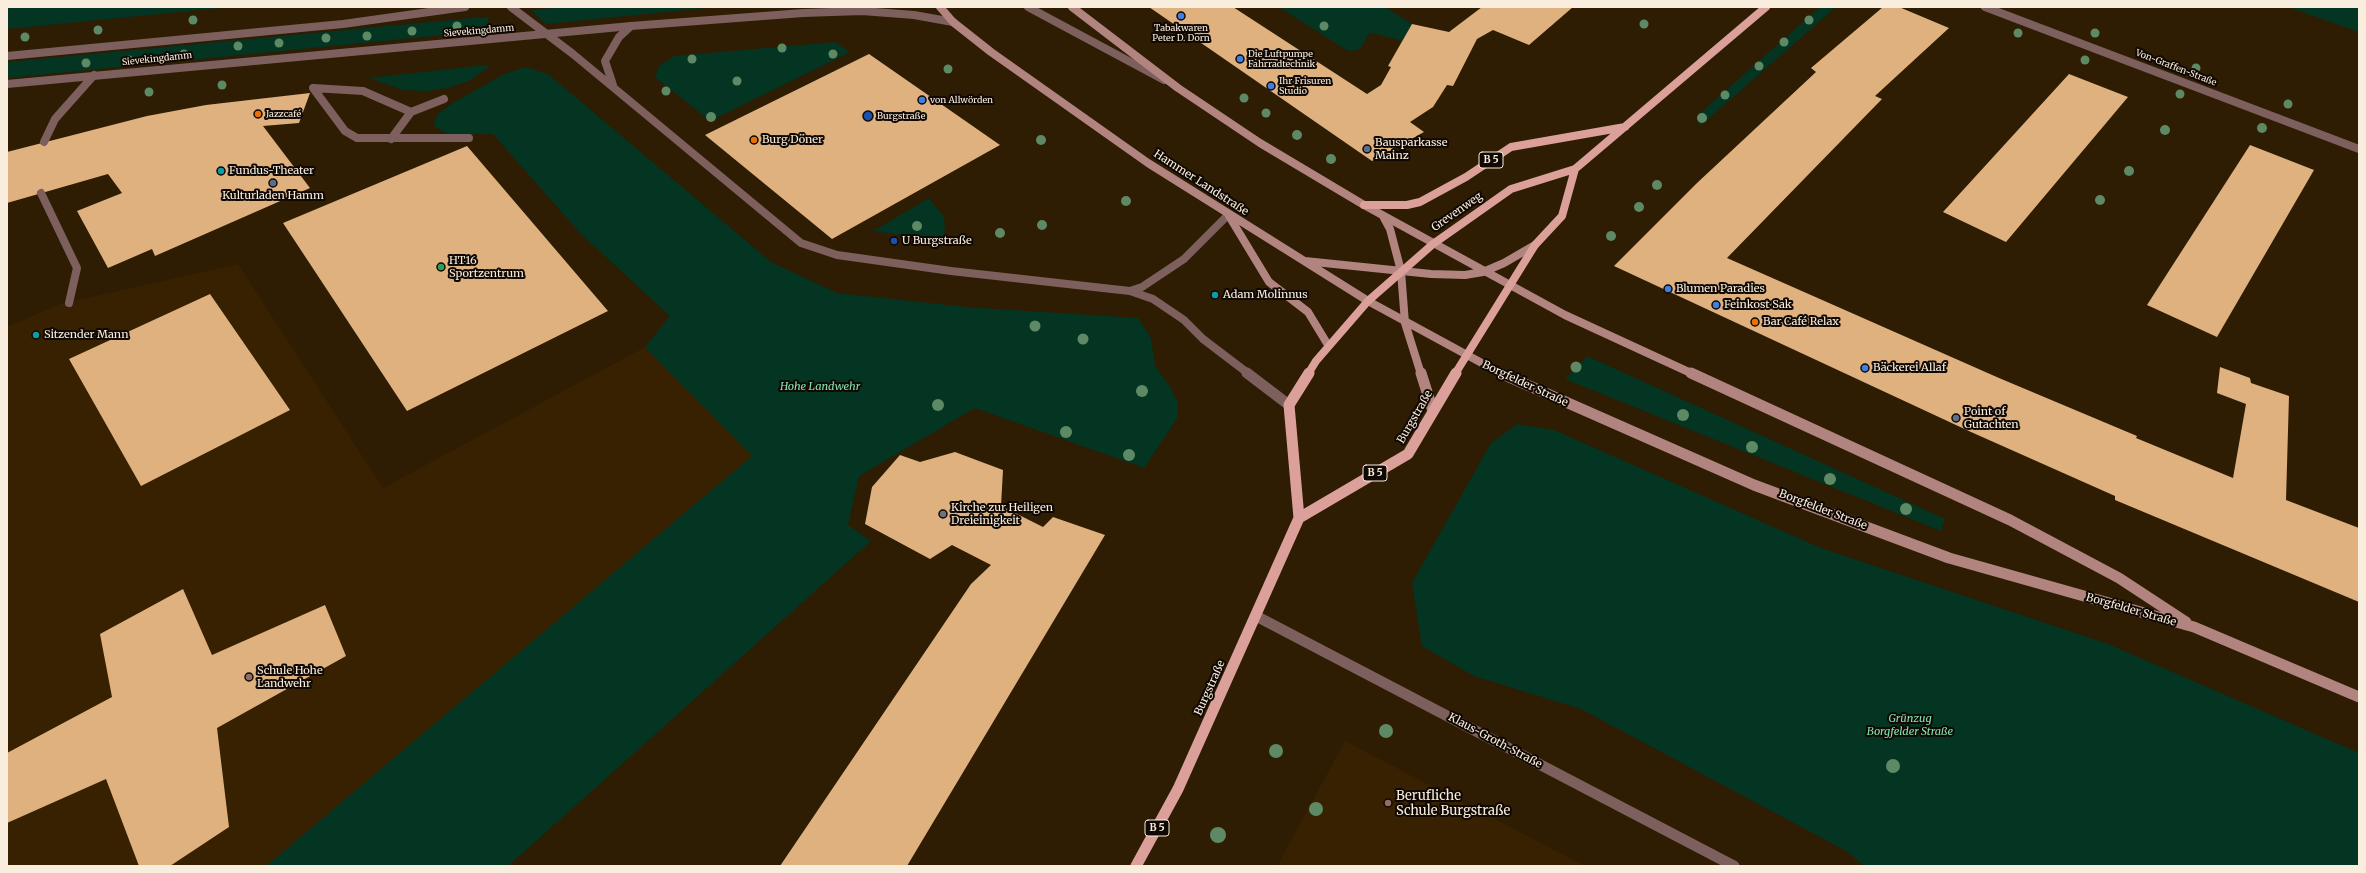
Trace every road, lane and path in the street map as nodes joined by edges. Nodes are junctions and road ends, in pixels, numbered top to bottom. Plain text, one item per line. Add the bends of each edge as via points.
1 (465, 7) edge
2 (511, 7) edge
3 (940, 7) edge
4 (1028, 7) edge
5 (1072, 7) edge
6 (1766, 7) edge
7 (1985, 7) edge
8 (953, 22) junction
9 (631, 26) junction
10 (548, 34) junction
11 (7, 56) edge
12 (94, 75) junction
13 (7, 84) edge
14 (1178, 88) junction
15 (615, 89) junction
16 (444, 99) dead end
17 (411, 112) junction
18 (1624, 127) junction
19 (469, 138) dead end
20 (391, 139) junction
21 (44, 142) dead end
22 (2359, 149) edge
23 (1575, 168) junction
24 (41, 193) dead end
25 (1364, 205) junction
26 (1228, 215) junction
27 (1383, 216) junction
28 (1433, 244) junction
29 (1535, 244) junction
30 (1301, 260) junction
31 (1400, 271) junction
32 (1483, 272) junction
33 (1509, 286) junction
34 (1130, 291) junction
35 (1368, 301) junction
36 (69, 302) dead end
37 (1405, 323) junction
38 (1328, 345) junction
39 (1466, 356) junction
40 (1289, 405) junction
41 (1433, 411) junction
42 (1299, 518) junction
43 (1256, 616) junction
44 (2194, 628) junction
45 (2359, 697) edge
46 (1136, 866) edge
47 (1734, 866) edge

1 - 11 street, Sievekingdamm via 343,24
2 - 10 street
3 - 8 main road, Hammer Landstraße
4 - 14 street
5 - 14 main road
6 - 18 main road, Grevenweg
7 - 22 street, Von-Graffen-Straße
8 - 9 street, Sievekingdamm via 914,15 862,11
8 - 26 main road, Hammer Landstraße via 1076,113
9 - 10 street, Sievekingdamm
9 - 15 street via 619,37 605,61
10 - 12 street, Sievekingdamm
10 - 15 street
12 - 13 street, Sievekingdamm
12 - 21 street via 55,119
14 - 25 main road via 1260,143
15 - 34 street via 801,243 837,255
16 - 17 street
17 - 20 street
17 - 20 street via 363,91 313,88 345,131 357,138
18 - 23 main road, Grevenweg
18 - 25 main road, B 5 via 1511,147 1466,177 1420,202 1407,205
19 - 20 street
23 - 28 main road, Grevenweg via 1511,189
23 - 29 main road, B 5 via 1562,216
24 - 36 street via 77,268
25 - 27 main road
26 - 30 main road, Hammer Landstraße
26 - 34 street via 1184,259 1142,287
26 - 38 main road via 1269,282 1308,312
27 - 28 main road
27 - 31 main road via 1390,228
28 - 31 main road, Grevenweg
28 - 32 main road
29 - 32 main road via 1504,263
29 - 33 main road, B 5
30 - 31 main road
30 - 35 main road, Hammer Landstraße
31 - 32 main road via 1465,275
31 - 35 main road, Grevenweg
31 - 37 main road
32 - 33 main road
33 - 39 main road, Burgstraße / B 5
33 - 44 main road, Borgfelder Straße via 1565,315 2010,520 2118,578
34 - 40 street via 1153,299 1168,308 1203,339
35 - 37 main road, Hammer Landstraße
35 - 38 main road
37 - 39 main road, Hammer Landstraße
37 - 41 main road
38 - 40 main road
39 - 41 main road, Burgstraße / B 5
39 - 44 main road, Borgfelder Straße via 1518,382 1754,485 1950,558
40 - 42 main road, Burgstraße / B 5
41 - 42 main road, Burgstraße / B 5 via 1408,454
42 - 43 main road, Burgstraße / B 5
43 - 46 main road, Burgstraße / B 5 via 1178,789
43 - 47 street, Klaus-Groth-Straße
44 - 45 main road, Borgfelder Straße

